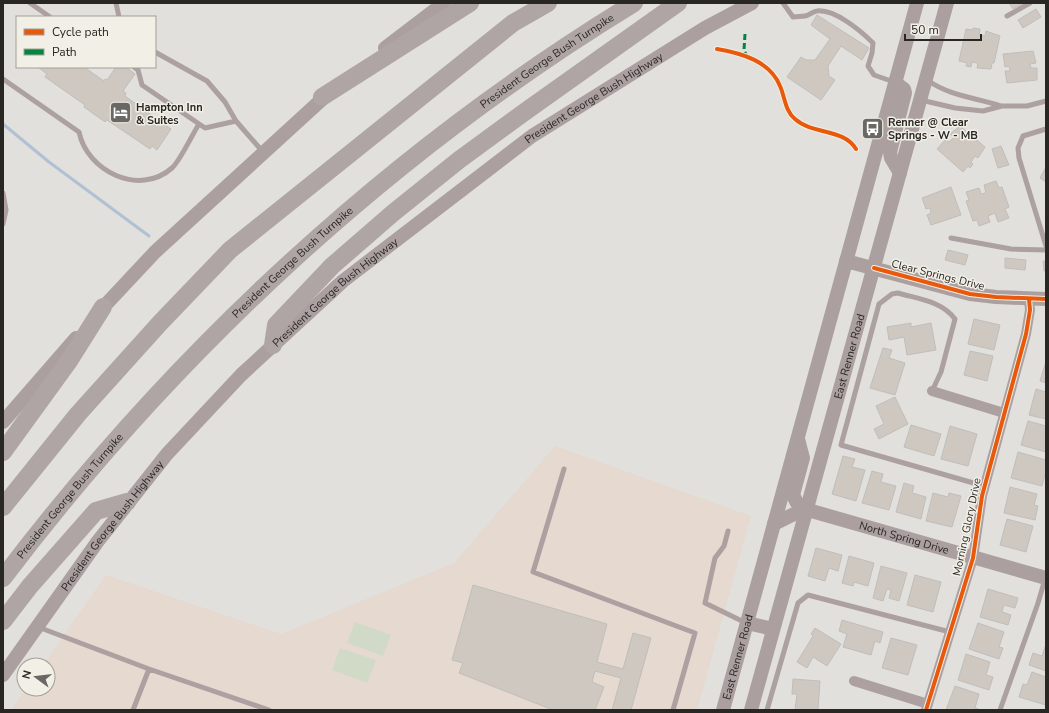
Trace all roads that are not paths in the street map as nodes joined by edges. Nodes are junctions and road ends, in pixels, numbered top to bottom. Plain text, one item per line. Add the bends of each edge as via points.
1 (30, 3) edge
2 (116, 3) edge
3 (444, 3) edge
4 (470, 3) edge
5 (548, 3) edge
6 (634, 3) edge
7 (678, 3) edge
8 (752, 3) edge
9 (783, 3) edge
10 (918, 3) edge
11 (948, 3) edge
12 (1030, 3) edge
13 (49, 16) edge
14 (119, 16) edge
15 (1007, 16) dead end
16 (156, 53) edge
17 (135, 68) edge
18 (3, 79) edge
19 (926, 80) junction
20 (896, 83) junction
21 (322, 97) junction
22 (920, 100) junction
23 (1046, 101) edge
24 (1002, 106) junction
25 (236, 122) junction
26 (199, 124) junction
27 (1046, 130) edge
28 (264, 152) junction
29 (900, 172) junction
30 (3, 193) edge
31 (3, 224) edge
32 (951, 238) dead end
33 (1046, 246) edge
34 (1046, 250) edge
35 (846, 261) junction
36 (874, 268) junction
37 (1028, 299) junction
38 (1046, 299) edge
39 (104, 307) junction
40 (272, 345) junction
41 (932, 391) joint
42 (1004, 413) junction
43 (3, 422) edge
44 (798, 437) junction
45 (3, 452) edge
46 (564, 469) dead end
47 (984, 486) junction
48 (127, 502) junction
49 (3, 507) edge
50 (808, 510) junction
51 (774, 524) junction
52 (728, 532) dead end
53 (973, 558) junction
54 (1046, 576) edge
55 (3, 578) edge
56 (3, 621) edge
57 (747, 623) junction
58 (37, 627) junction
59 (772, 630) junction
60 (950, 632) junction
61 (149, 669) junction
62 (3, 675) edge
63 (854, 681) dead end
64 (927, 707) edge
65 (133, 710) edge
66 (268, 710) edge
67 (673, 710) edge
68 (723, 710) edge
69 (751, 710) edge
70 (767, 710) edge
71 (1000, 710) edge

1 - 13 lane
2 - 14 lane
3 - 21 main road
4 - 21 highway
5 - 49 highway via 513,23 230,250 78,414
6 - 55 highway, President George Bush Turnpike via 477,109 389,178 304,250 224,326 152,400 73,490
7 - 40 highway via 459,160 393,213 332,266 276,325
8 - 40 main road, President George Bush Highway via 705,28 532,136 343,281
9 - 20 lane via 793,17 807,16 816,11 828,12 861,31 873,43 868,66 870,70 874,75
10 - 20 main road, East Renner Road
11 - 19 main road, East Renner Road
12 - 15 lane
16 - 25 lane via 207,81 225,102
17 - 26 lane via 142,85
18 - 26 lane via 79,132 82,146 100,168 123,178 141,182 157,178 173,168
19 - 22 main road, East Renner Road
19 - 24 lane via 958,96
20 - 29 main road via 904,88 904,93 890,152
20 - 35 main road, East Renner Road
21 - 28 main road
22 - 24 lane via 983,111
22 - 29 main road, East Renner Road
23 - 24 lane via 1027,106
25 - 26 lane via 205,128
25 - 28 lane
27 - 33 lane via 1023,136 1018,148
28 - 39 main road via 156,252
29 - 36 main road, East Renner Road
30 - 31 lane via 6,210
32 - 34 lane via 1011,249
35 - 36 main road, Clear Springs Drive
35 - 44 main road, East Renner Road
36 - 37 main road, Clear Springs Drive via 970,294
36 - 50 main road, East Renner Road
37 - 38 main road, Clear Springs Drive
37 - 42 street, Morning Glory Drive via 1030,310 1026,334
39 - 43 main road
39 - 45 highway via 69,361
40 - 48 main road, President George Bush Highway via 204,413
41 - 42 street
41 - 47 lane via 941,372 955,319 942,306 898,293 892,294 879,304 842,445
42 - 47 street, Morning Glory Drive
44 - 50 main road via 803,458 792,495 797,503
44 - 51 main road, East Renner Road
46 - 67 lane via 533,572 695,633
47 - 53 street, Morning Glory Drive
48 - 56 highway via 96,511
48 - 58 main road, President George Bush Highway
50 - 51 main road
50 - 53 main road, North Spring Drive
50 - 59 main road, East Renner Road
51 - 57 main road, East Renner Road
52 - 57 lane via 724,546 715,558 705,603
53 - 54 main road, North Spring Drive
53 - 60 street, Morning Glory Drive
54 - 71 lane
57 - 59 main road
57 - 68 main road, East Renner Road
58 - 61 lane
58 - 62 main road, President George Bush Highway
59 - 69 main road, East Renner Road
60 - 64 street, Morning Glory Drive
60 - 70 lane via 808,595 798,603
61 - 65 lane
61 - 66 lane
63 - 64 street

